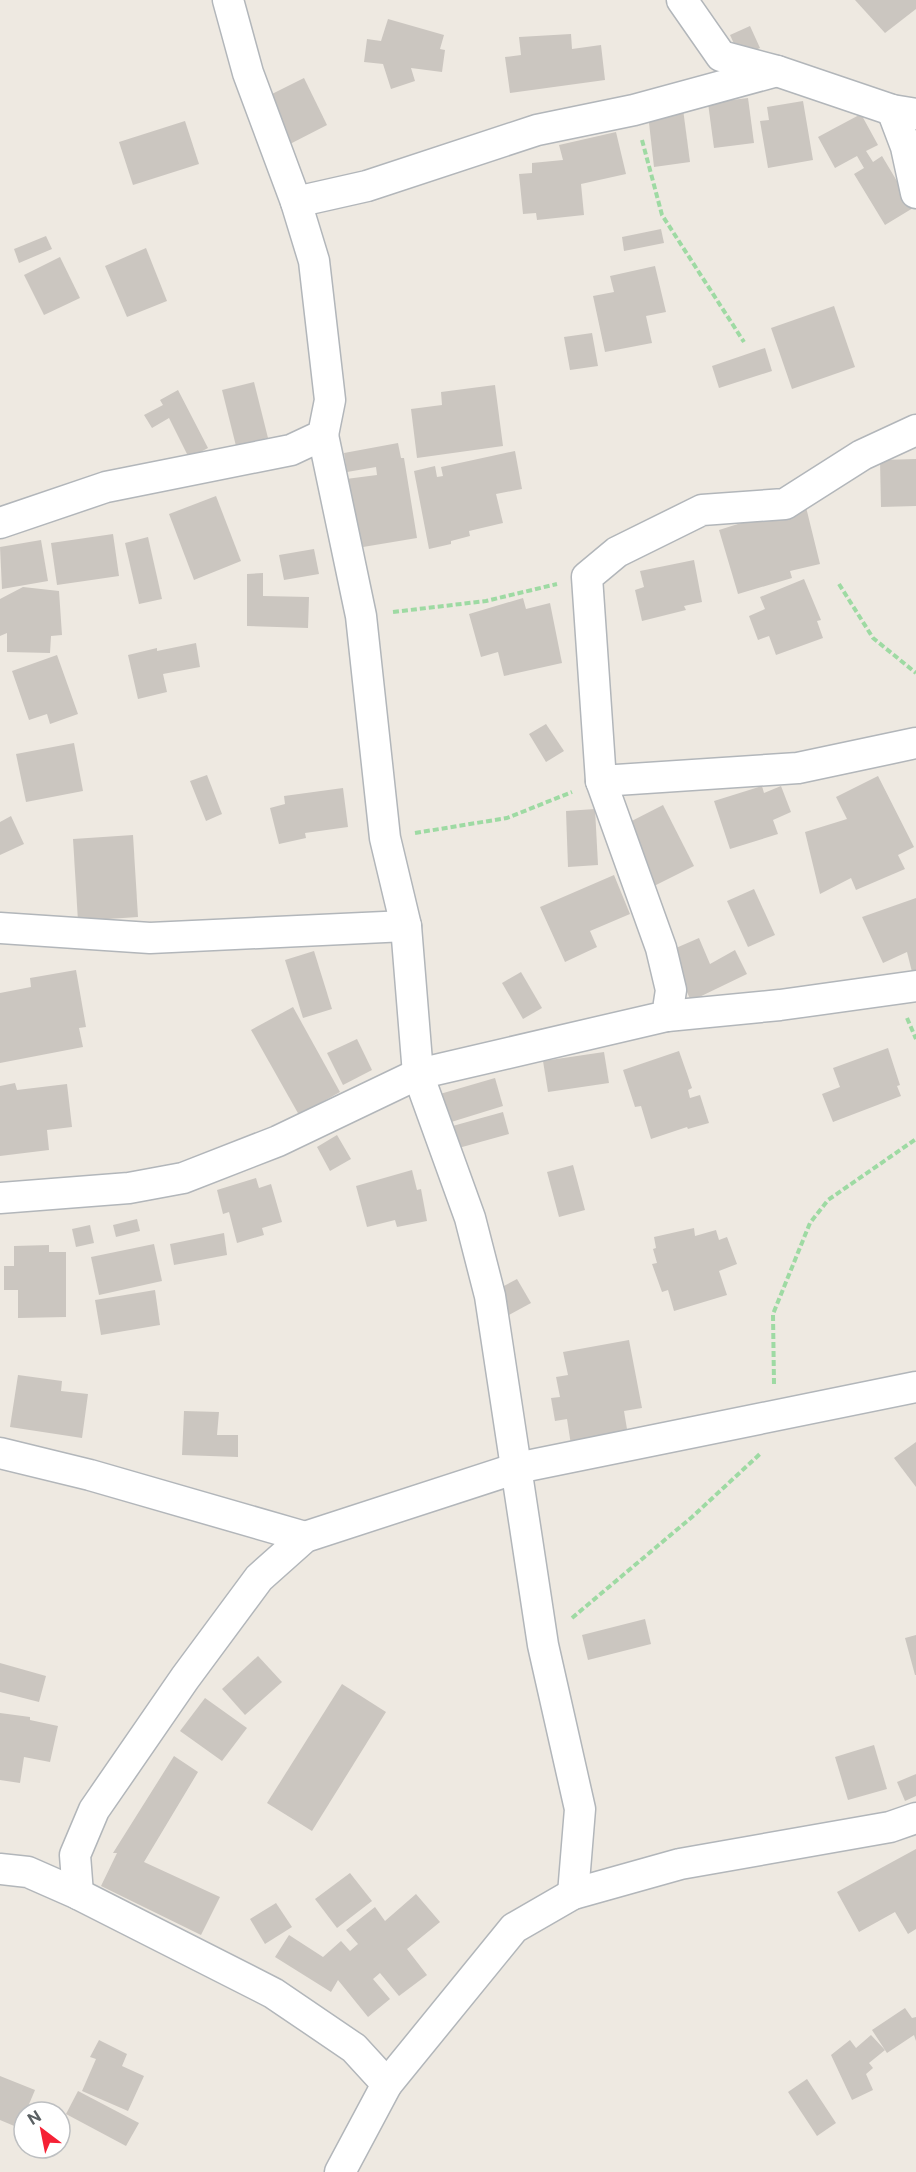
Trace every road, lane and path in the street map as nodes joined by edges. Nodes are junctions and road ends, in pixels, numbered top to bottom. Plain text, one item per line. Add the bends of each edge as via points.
1 (228, 0) edge
2 (682, 0) edge
3 (777, 71) junction
4 (634, 110) junction
5 (904, 112) edge
6 (916, 193) edge
7 (296, 202) junction
8 (744, 342) dead end
9 (916, 430) edge
10 (323, 435) junction
11 (0, 523) edge
12 (587, 577) junction
13 (839, 584) dead end
14 (361, 616) junction
15 (916, 673) edge
16 (916, 743) edge
17 (601, 781) junction
18 (385, 838) junction
19 (406, 926) junction
20 (0, 928) edge
21 (916, 986) edge
22 (667, 1016) junction
23 (418, 1074) junction
24 (916, 1139) edge
25 (0, 1198) edge
26 (916, 1387) edge
27 (774, 1414) junction
28 (767, 1447) dead end
29 (0, 1453) edge
30 (517, 1468) junction
31 (305, 1537) junction
32 (543, 1644) junction
33 (916, 1818) edge
34 (0, 1869) edge
35 (78, 1894) junction
36 (573, 1894) junction
37 (387, 2084) junction
38 (340, 2172) edge

1 - 7 street via 248,73
2 - 3 street via 721,56
3 - 4 street
3 - 5 street
4 - 7 street via 537,130 367,186
4 - 8 path via 662,214
5 - 6 street via 906,147
7 - 10 street via 314,261 330,400
9 - 12 street via 862,455 785,504 702,510 617,552
10 - 11 street via 291,450 106,487
10 - 14 street
12 - 14 path via 486,601
12 - 17 street
13 - 15 path via 873,638
14 - 18 street
16 - 17 street via 798,768
17 - 18 path via 507,818
17 - 22 street via 661,948 671,990
18 - 19 street
19 - 20 street via 150,938
19 - 23 street
21 - 22 street
22 - 23 street
23 - 25 street via 278,1141 183,1178 129,1188
23 - 30 street via 470,1218 490,1296
24 - 27 path via 828,1200 810,1223 773,1314
26 - 27 street
27 - 30 street
28 - 32 path via 692,1517
29 - 31 street
30 - 31 street
30 - 32 street
31 - 35 street via 259,1578 184,1678 94,1810 75,1855
32 - 36 street via 580,1809
33 - 36 street via 890,1827 680,1864
34 - 35 street via 28,1872
35 - 37 street via 273,1993 354,2048
36 - 37 street via 514,1928
37 - 38 street

